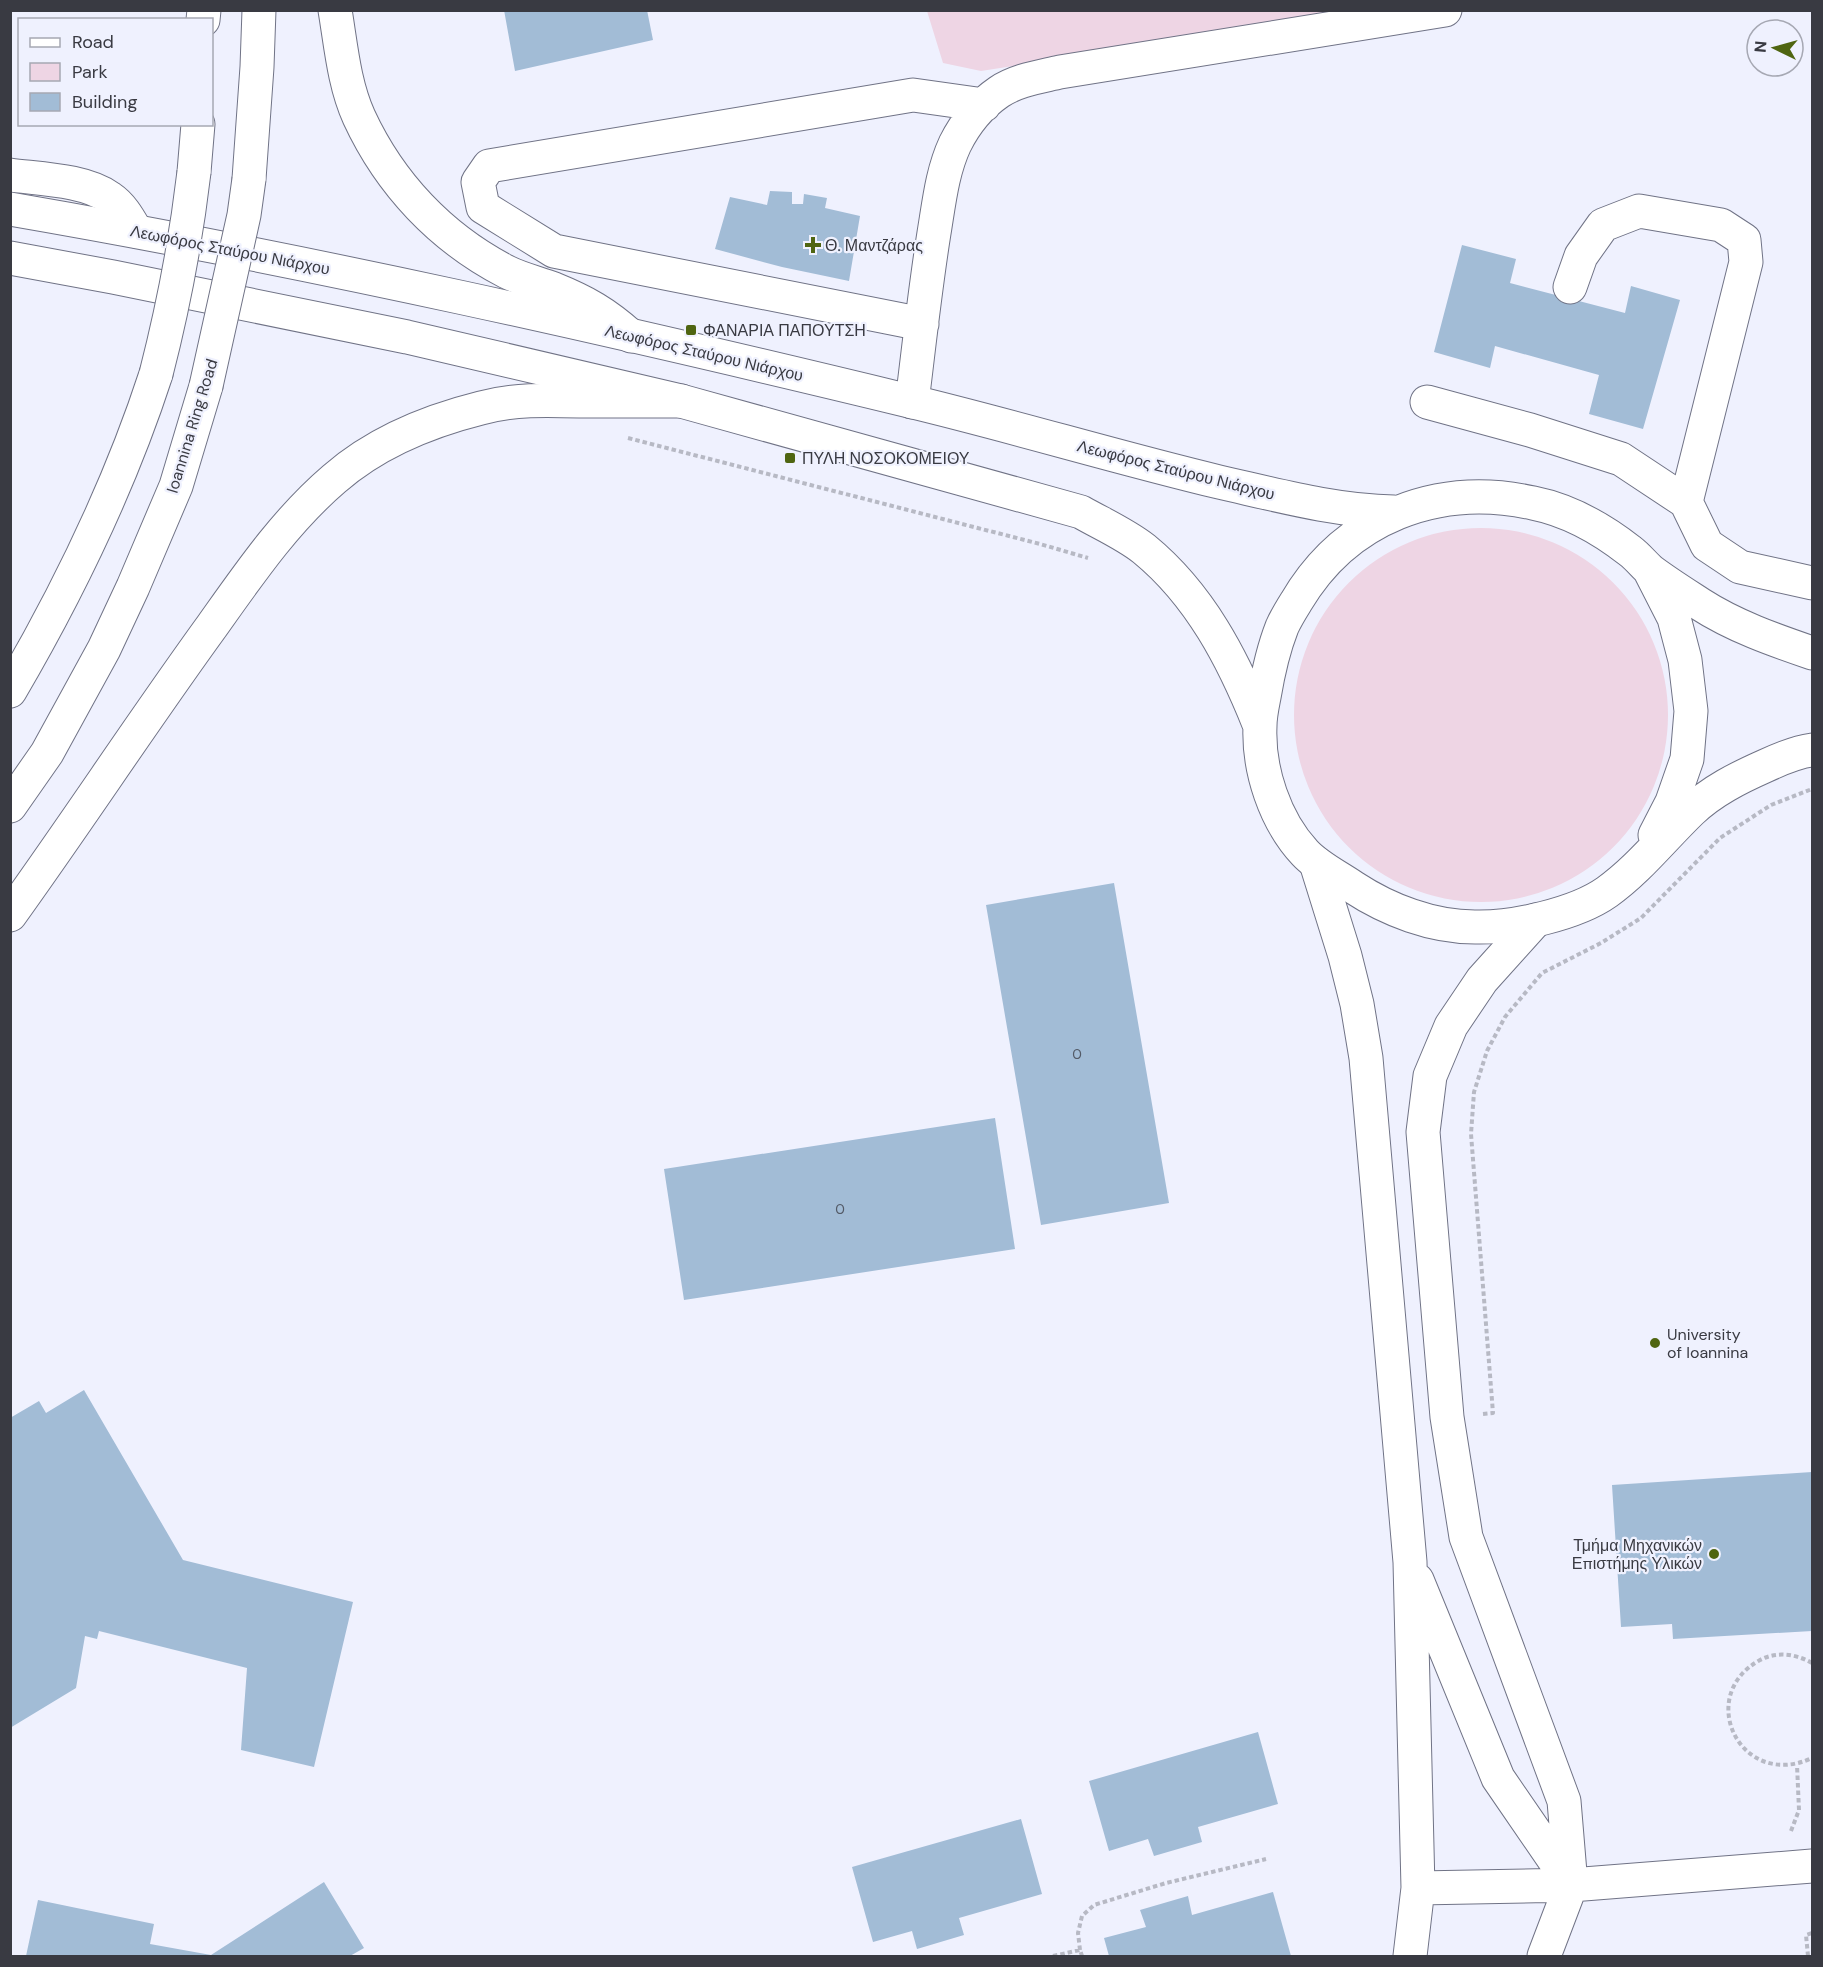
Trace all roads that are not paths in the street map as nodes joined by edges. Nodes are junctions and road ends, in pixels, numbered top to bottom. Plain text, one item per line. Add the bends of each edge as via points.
1 (259, 10) edge
2 (335, 10) edge
3 (1445, 10) edge
4 (984, 105) junction
5 (198, 126) edge
6 (10, 174) edge
7 (10, 209) edge
8 (136, 231) junction
9 (10, 258) edge
10 (1570, 287) dead end
11 (922, 324) junction
12 (631, 336) junction
13 (681, 401) junction
14 (912, 402) junction
15 (1427, 402) dead end
16 (1686, 502) junction
17 (1394, 512) junction
18 (1649, 570) junction
19 (1812, 583) edge
20 (1812, 653) edge
21 (10, 691) edge
22 (1259, 724) junction
23 (1812, 750) edge
24 (10, 806) edge
25 (1641, 861) junction
26 (1316, 862) junction
27 (10, 915) edge
28 (1536, 920) junction
29 (1410, 1562) junction
30 (1812, 1866) edge
31 (1571, 1885) junction
32 (1418, 1888) junction
33 (1410, 1956) edge
34 (1544, 1956) edge

1 - 24 main road, Ioannina Ring Road, bridge via 244,214 206,386 176,486 104,650 47,753
2 - 12 main road via 347,78 359,116 382,159 428,216 474,253 509,273 586,303
3 - 4 main road via 1060,72 1013,84
4 - 11 main road via 968,122 946,168
4 - 11 main road via 913,95 489,166 478,182 483,207 554,250
5 - 21 main road, bridge via 190,210 156,374 107,504
6 - 8 main road via 81,185 109,196
7 - 8 main road, Λεωφόρος Σταύρου Νιάρχου
8 - 12 main road, Λεωφόρος Σταύρου Νιάρχου
9 - 13 main road, Λεωφόρος Σταύρου Νιάρχου via 407,337
10 - 16 main road via 1581,256 1603,225 1639,211 1721,225 1744,240 1746,262
11 - 14 main road
12 - 14 main road, Λεωφόρος Σταύρου Νιάρχου
13 - 22 main road, Λεωφόρος Σταύρου Νιάρχου via 1081,512 1119,532 1160,563 1207,620 1239,675
13 - 27 main road via 519,400 483,407 392,440 334,478 291,519 255,566
14 - 17 main road, Λεωφόρος Σταύρου Νιάρχου via 1278,496 1370,512
15 - 16 main road via 1621,459
16 - 19 main road via 1707,545 1740,567
17 - 18 main road, Λεωφόρος Σταύρου Νιάρχου via 1429,502 1479,496 1532,502 1586,523 1631,551
17 - 22 main road, Λεωφόρος Σταύρου Νιάρχου via 1344,543 1309,581 1279,635
18 - 20 main road, Λεωφόρος Σταύρου Νιάρχου via 1703,606 1762,636
18 - 25 main road, Λεωφόρος Σταύρου Νιάρχου via 1674,618 1685,660 1691,711 1687,759 1672,802
22 - 26 main road, Λεωφόρος Σταύρου Νιάρχου via 1273,799 1284,825
23 - 25 main road, Λεωφόρος Σταύρου Νιάρχου via 1785,757 1726,784 1693,809
25 - 28 main road, Λεωφόρος Σταύρου Νιάρχου via 1605,894 1577,908
26 - 28 main road, Λεωφόρος Σταύρου Νιάρχου via 1366,896 1444,925 1477,928
26 - 29 main road via 1345,956 1366,1058
28 - 31 main road via 1482,980 1451,1026 1430,1076 1423,1132 1447,1417 1466,1537 1564,1801
29 - 31 main road via 1498,1778
29 - 32 main road
30 - 31 main road
31 - 32 main road
31 - 34 main road
32 - 33 main road

